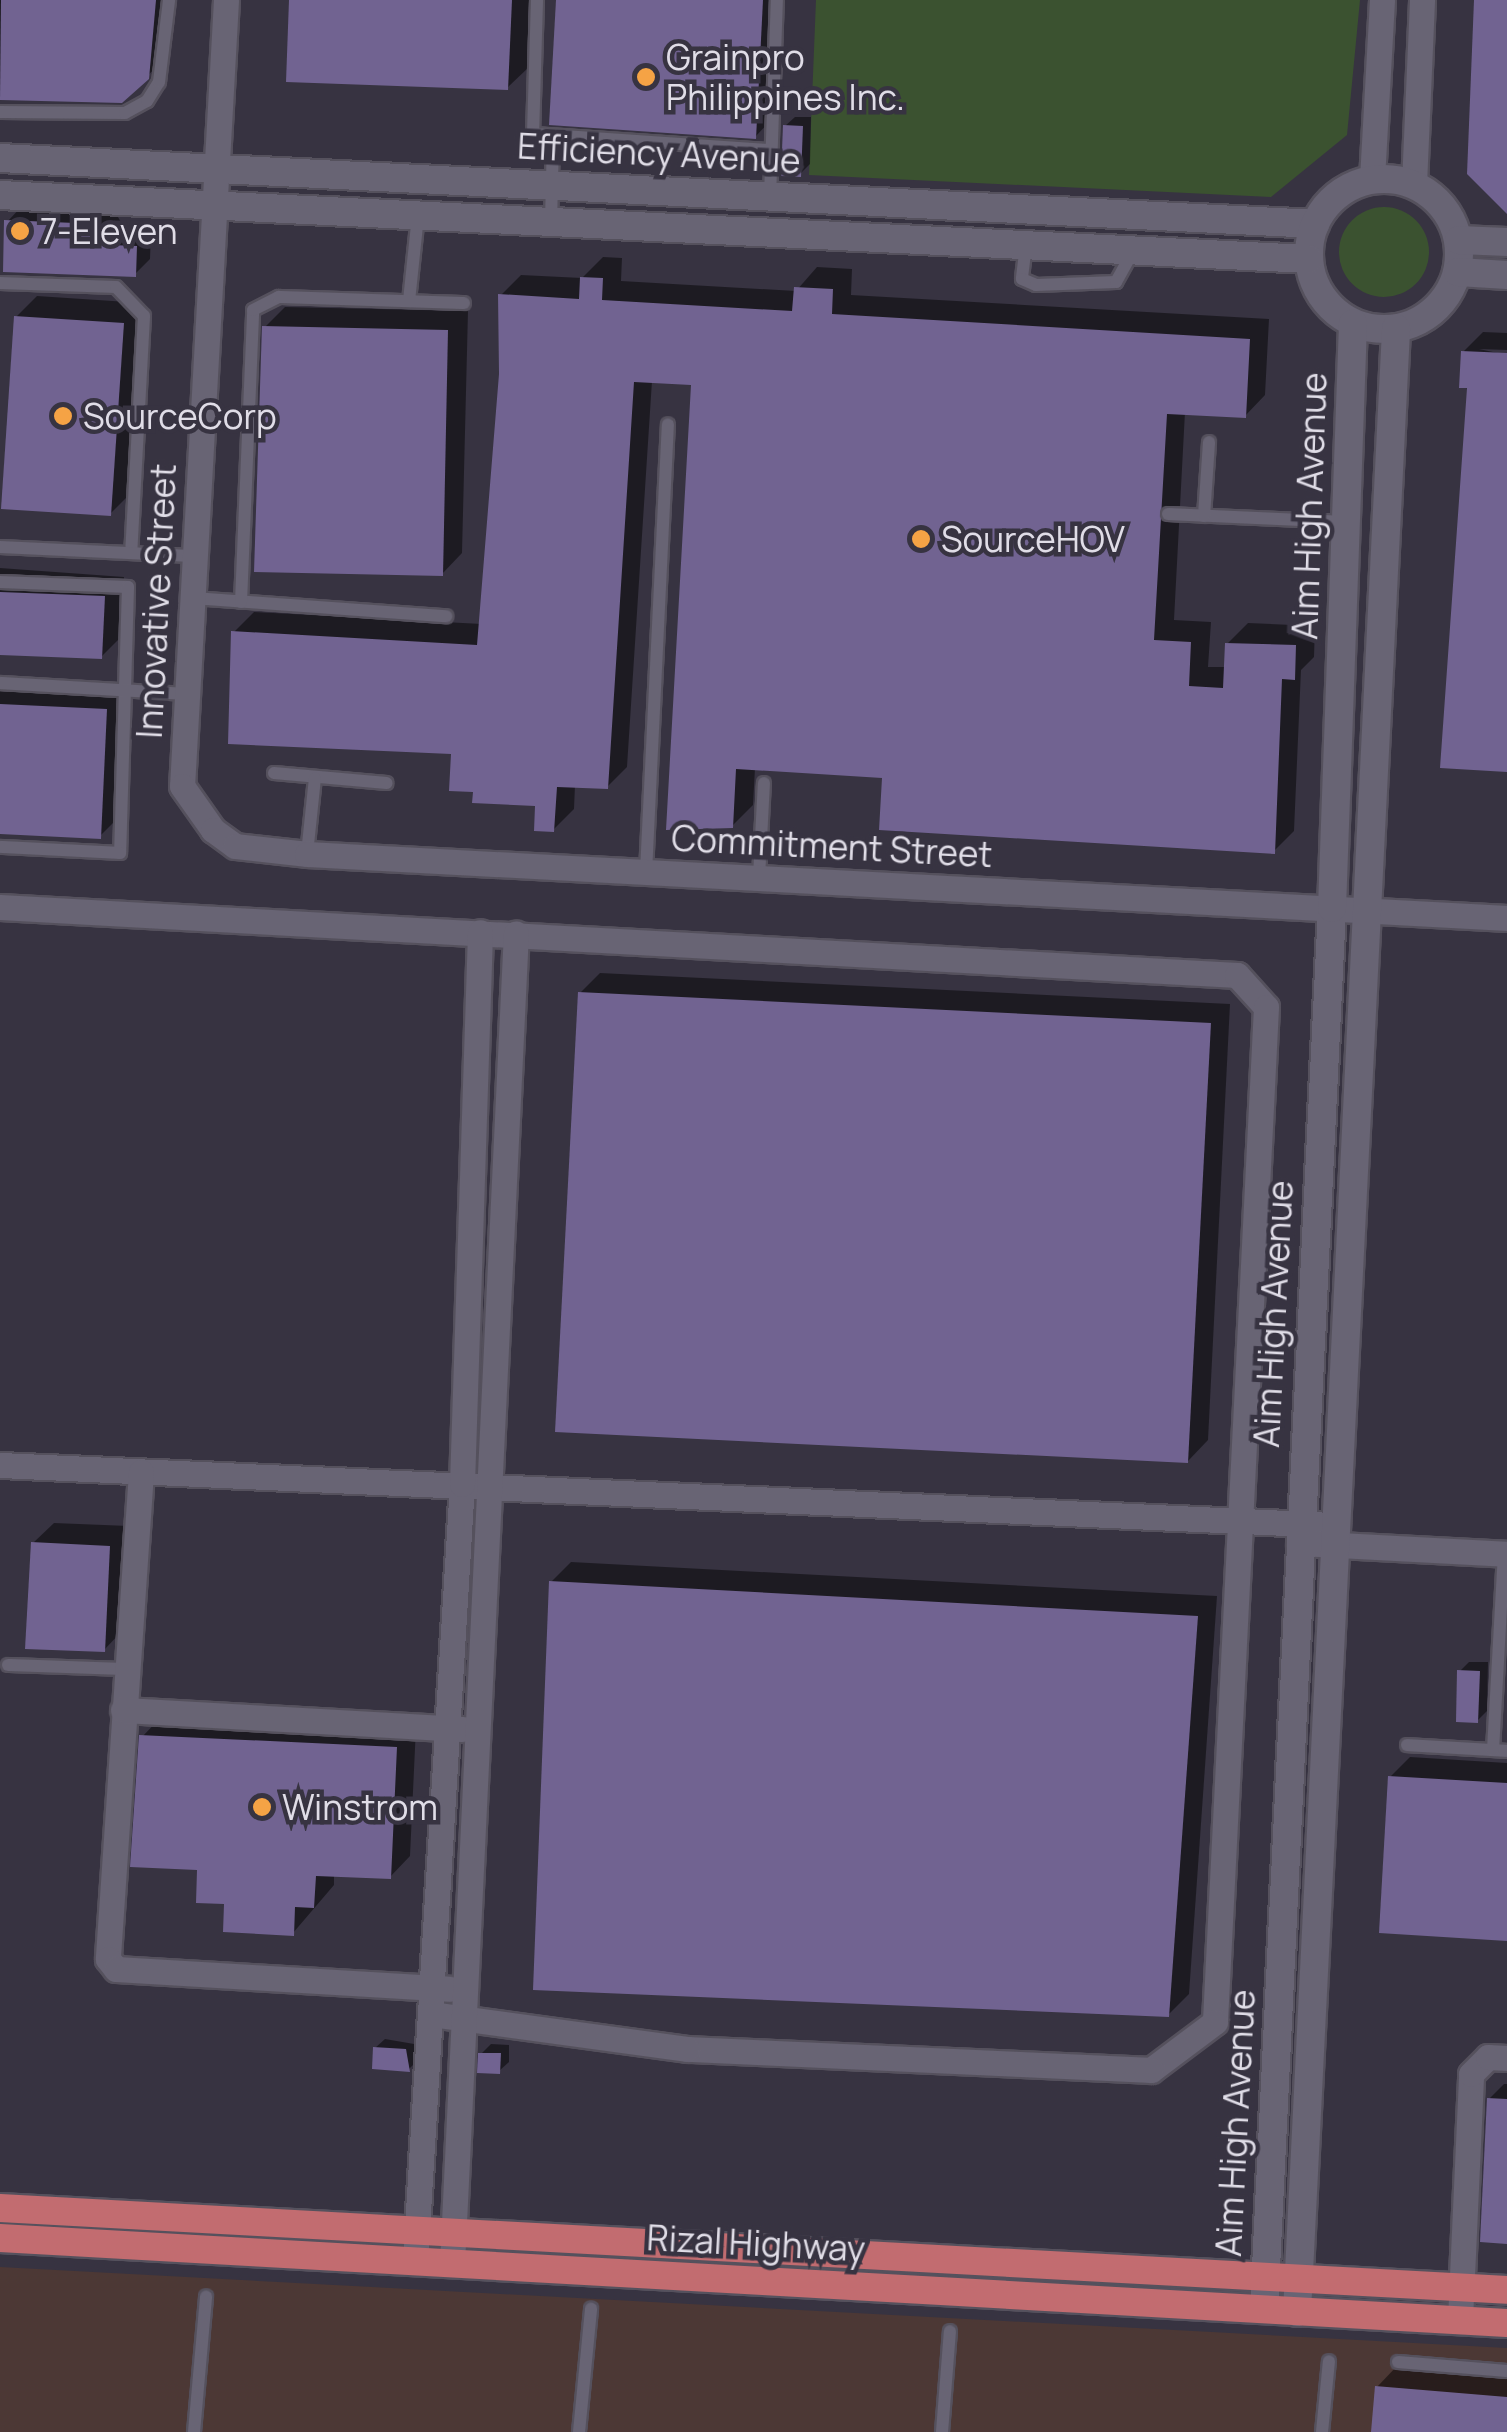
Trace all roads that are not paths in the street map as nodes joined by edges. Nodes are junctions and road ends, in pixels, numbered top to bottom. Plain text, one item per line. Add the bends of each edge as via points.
1 (169, 0) edge
2 (226, 0) edge
3 (536, 0) edge
4 (776, 0) edge
5 (1382, 0) edge
6 (1422, 0) edge
7 (0, 112) edge
8 (553, 138) junction
9 (768, 150) junction
10 (0, 158) edge
11 (218, 169) junction
12 (1372, 179) junction
13 (1414, 184) junction
14 (552, 186) junction
15 (0, 194) edge
16 (770, 197) junction
17 (215, 205) junction
18 (418, 215) junction
19 (552, 222) junction
20 (1314, 224) junction
21 (1459, 240) junction
22 (1507, 242) edge
23 (1026, 245) junction
24 (1133, 250) junction
25 (1308, 259) junction
26 (1458, 272) junction
27 (1507, 274) edge
28 (0, 282) edge
29 (409, 301) junction
30 (464, 302) dead end
31 (1353, 322) junction
32 (1396, 328) junction
33 (668, 425) dead end
34 (1209, 442) dead end
35 (1168, 514) dead end
36 (1204, 516) junction
37 (1346, 522) junction
38 (0, 547) edge
39 (131, 553) junction
40 (192, 556) junction
41 (0, 582) edge
42 (189, 598) junction
43 (241, 602) junction
44 (446, 616) dead end
45 (0, 683) edge
46 (125, 690) junction
47 (185, 694) junction
48 (274, 774) dead end
49 (315, 778) junction
50 (387, 783) dead end
51 (764, 783) dead end
52 (182, 786) joint
53 (0, 847) edge
54 (307, 854) junction
55 (646, 872) junction
56 (759, 877) junction
57 (0, 906) edge
58 (1332, 908) junction
59 (1367, 910) junction
60 (1507, 918) edge
61 (480, 932) junction
62 (516, 934) junction
63 (0, 1465) edge
64 (141, 1472) junction
65 (462, 1484) junction
66 (494, 1486) junction
67 (1241, 1521) junction
68 (1300, 1533) junction
69 (1332, 1535) junction
70 (1506, 1554) edge
71 (8, 1665) dead end
72 (125, 1669) junction
73 (122, 1710) junction
74 (450, 1728) junction
75 (481, 1730) junction
76 (1407, 1745) dead end
77 (1500, 1751) edge
78 (432, 2001) junction
79 (465, 2003) junction
80 (1507, 2058) edge
81 (423, 2123) junction
82 (460, 2125) junction
83 (0, 2208) edge
84 (416, 2230) junction
85 (454, 2232) junction
86 (0, 2238) edge
87 (414, 2262) junction
88 (452, 2264) junction
89 (1266, 2277) junction
90 (1299, 2279) junction
91 (1462, 2288) junction
92 (1507, 2290) edge
93 (206, 2298) dead end
94 (591, 2308) dead end
95 (1264, 2309) junction
96 (1297, 2312) junction
97 (1460, 2320) junction
98 (1507, 2323) edge
99 (950, 2331) dead end
100 (1329, 2360) dead end
101 (1398, 2362) dead end
102 (1507, 2370) edge
103 (194, 2432) edge
104 (579, 2432) edge
105 (942, 2432) edge
106 (1322, 2432) edge

1 - 7 lane via 159,82 147,101 125,114
2 - 11 street, Innovative Street
3 - 8 lane via 532,128
4 - 9 lane
5 - 12 street
6 - 13 street
8 - 9 lane
8 - 14 lane
9 - 16 lane
10 - 11 street, Efficiency Avenue
11 - 14 street, Efficiency Avenue
11 - 17 street, Innovative Street
12 - 13 street
12 - 20 street via 1344,190
13 - 21 street via 1438,201
14 - 16 street, Efficiency Avenue
14 - 19 lane
15 - 17 street, Efficiency Avenue
16 - 20 street, Efficiency Avenue
17 - 18 street, Efficiency Avenue
17 - 40 street, Innovative Street
18 - 19 street, Efficiency Avenue
18 - 29 lane
19 - 23 street, Efficiency Avenue
20 - 25 street
21 - 22 street
21 - 26 street
23 - 24 street, Efficiency Avenue
23 - 24 lane via 1022,279 1036,285 1116,282
24 - 25 street, Efficiency Avenue
25 - 31 street via 1318,290
26 - 27 street
26 - 32 street via 1442,303
28 - 39 lane via 116,287 144,316
29 - 30 lane
29 - 43 lane via 279,296 254,310
31 - 32 street
31 - 37 street, Aim High Avenue
32 - 59 street, Aim High Avenue
33 - 55 lane
34 - 36 lane
35 - 36 lane
36 - 37 lane
37 - 58 street, Aim High Avenue
38 - 39 lane
39 - 40 lane
40 - 42 street, Innovative Street
41 - 46 lane via 128,588
42 - 43 lane
42 - 47 street, Innovative Street
43 - 44 lane
45 - 46 lane
46 - 47 lane
46 - 53 lane via 120,852
47 - 52 street, Innovative Street
48 - 49 lane
49 - 50 lane
49 - 54 lane
51 - 56 lane
52 - 54 street, Commitment Street via 213,830 234,846
54 - 55 street, Commitment Street
55 - 56 street, Commitment Street
56 - 58 street, Commitment Street
57 - 61 street
58 - 59 street, Commitment Street
58 - 68 street, Aim High Avenue
59 - 60 street, Commitment Street
59 - 69 street, Aim High Avenue
61 - 62 street
61 - 65 street
62 - 66 street
62 - 67 street via 1237,975 1266,1008
63 - 64 street
64 - 65 street
64 - 72 street
65 - 66 street
65 - 74 street
66 - 67 street
66 - 75 street
67 - 68 street
67 - 79 street via 1214,2022 1151,2070 686,2048
68 - 69 street
68 - 89 street, Aim High Avenue
69 - 70 street
69 - 90 street, Aim High Avenue
70 - 77 lane
71 - 72 lane
72 - 73 street
73 - 74 street
73 - 78 street via 107,1947 116,1970
74 - 75 street
74 - 78 street
75 - 79 street
76 - 77 lane
78 - 79 street
78 - 81 street
79 - 82 street
80 - 91 street via 1488,2057 1471,2074
81 - 82 street
81 - 84 street
82 - 85 street
83 - 84 main road, Rizal Highway
84 - 85 main road, Rizal Highway
84 - 87 street
85 - 88 street
85 - 89 main road, Rizal Highway
86 - 87 main road, Rizal Highway
87 - 88 main road, Rizal Highway
88 - 95 main road, Rizal Highway
89 - 90 main road, Rizal Highway
89 - 95 street, Aim High Avenue
90 - 91 main road, Rizal Highway
90 - 96 street, Aim High Avenue
91 - 92 main road, Rizal Highway
91 - 97 street
93 - 103 lane
94 - 104 lane
95 - 96 main road, Rizal Highway
96 - 97 main road, Rizal Highway
97 - 98 main road, Rizal Highway
99 - 105 lane
100 - 106 lane
101 - 102 lane

